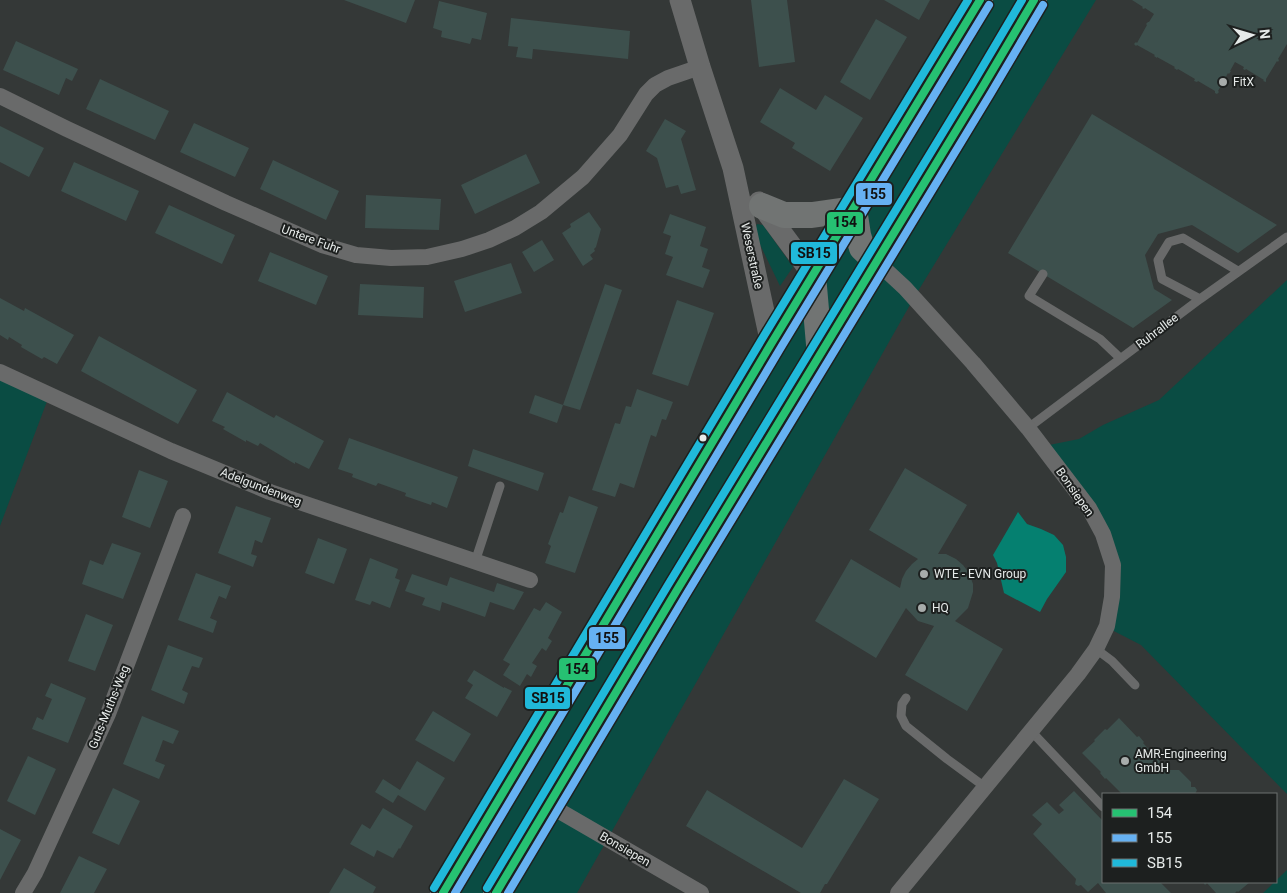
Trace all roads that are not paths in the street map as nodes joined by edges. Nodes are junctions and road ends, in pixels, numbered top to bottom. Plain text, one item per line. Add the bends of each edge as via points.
1 (680, 0) edge
2 (980, 0) edge
3 (1034, 0) edge
4 (700, 67) junction
5 (0, 96) edge
6 (733, 168) junction
7 (762, 206) junction
8 (854, 208) junction
9 (1287, 236) edge
10 (877, 262) junction
11 (1238, 271) junction
12 (1044, 274) dead end
13 (813, 275) junction
14 (1200, 299) junction
15 (771, 344) junction
16 (820, 356) junction
17 (1120, 358) junction
18 (0, 372) edge
19 (1028, 428) junction
20 (500, 486) dead end
21 (183, 516) dead end
22 (475, 562) junction
23 (530, 580) dead end
24 (1096, 649) junction
25 (1135, 684) dead end
26 (906, 698) dead end
27 (1031, 731) junction
28 (984, 787) junction
29 (549, 805) junction
30 (1102, 806) edge
31 (23, 893) edge
32 (443, 893) edge
33 (496, 893) edge
34 (701, 893) edge
35 (898, 893) edge

1 - 4 street, Weserstraße
2 - 8 main road
3 - 10 main road
4 - 5 street, Untere Fuhr via 655,85 620,135 583,177 541,212 489,240 427,257 391,258 356,254 322,245
4 - 6 street, Weserstraße
6 - 7 street, Weserstraße
6 - 15 street, Weserstraße
7 - 8 main road via 784,215 812,215
7 - 13 street, Weserstraße
8 - 10 main road via 862,248
8 - 13 main road
9 - 11 lane, Ruhrallee
10 - 16 main road
10 - 19 street, Bonsiepen via 905,288
11 - 14 lane, Ruhrallee
11 - 14 lane via 1183,238 1169,242 1158,260 1162,278
12 - 17 lane via 1029,296 1100,339
13 - 15 main road
13 - 16 main road
14 - 17 lane, Ruhrallee
15 - 32 main road
16 - 29 main road
17 - 19 lane, Ruhrallee
18 - 22 street, Adelgundenweg via 171,452 270,492
19 - 24 street, Bonsiepen via 1089,508 1103,534 1113,565 1107,626
20 - 22 lane
21 - 31 street, Guts-Muths-Weg via 108,714
22 - 23 street, Adelgundenweg
24 - 25 lane
24 - 27 street, Bonsiepen
26 - 28 lane via 901,716 906,726
27 - 28 street, Bonsiepen
27 - 30 lane
28 - 35 street, Bonsiepen
29 - 33 main road
29 - 34 street, Bonsiepen

